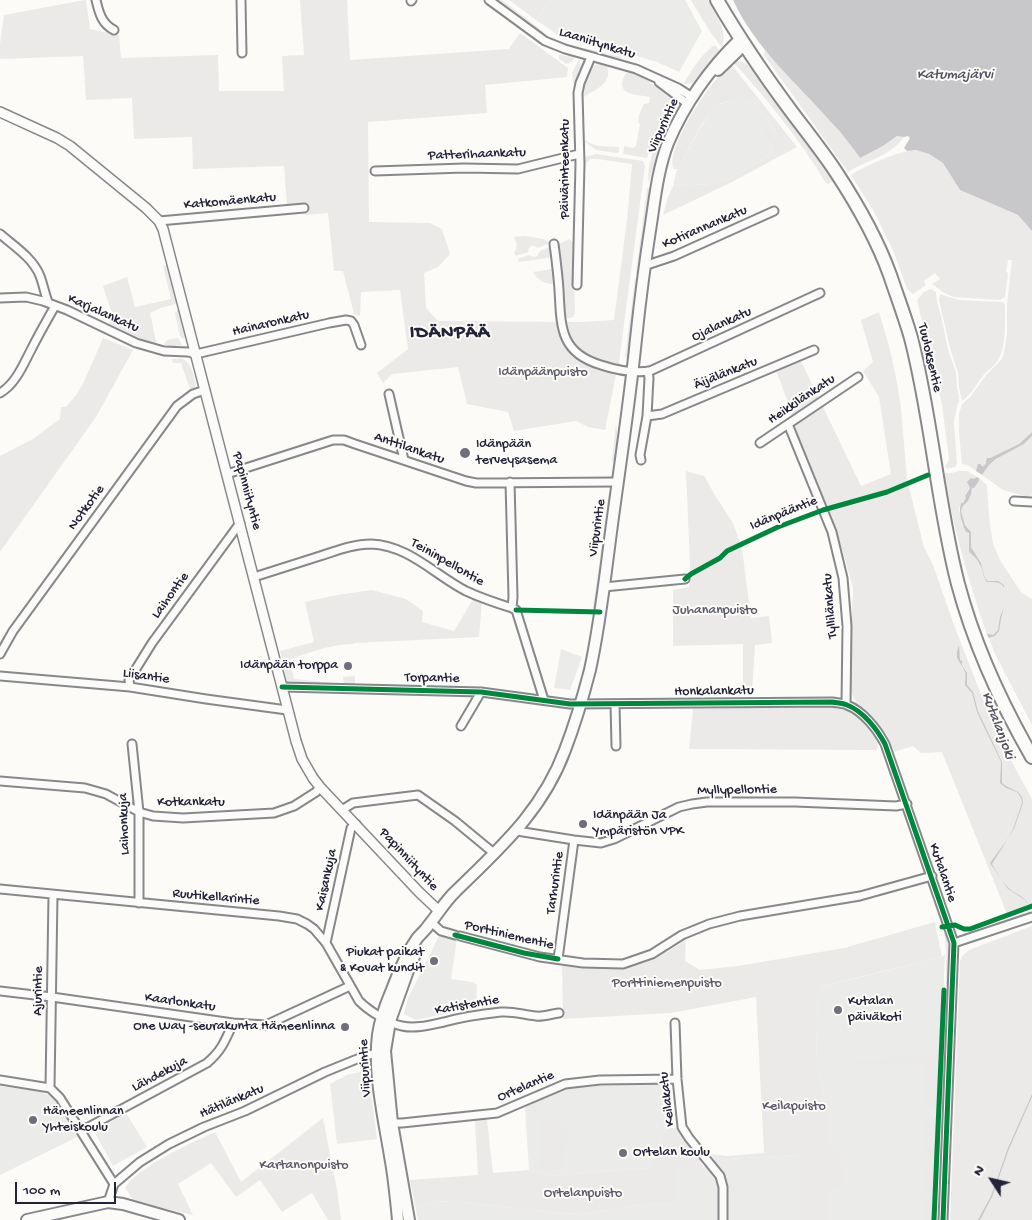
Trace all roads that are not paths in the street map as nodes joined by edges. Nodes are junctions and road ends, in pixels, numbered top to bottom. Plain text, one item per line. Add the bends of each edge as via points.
1 (96, 0) edge
2 (241, 0) edge
3 (489, 0) edge
4 (717, 0) edge
5 (729, 19) junction
6 (114, 30) dead end
7 (743, 41) junction
8 (728, 51) junction
9 (242, 53) dead end
10 (591, 57) junction
11 (693, 97) junction
12 (0, 112) edge
13 (580, 154) junction
14 (375, 171) dead end
15 (304, 208) dead end
16 (774, 211) dead end
17 (159, 221) junction
18 (0, 234) edge
19 (554, 244) dead end
20 (644, 266) junction
21 (577, 285) dead end
22 (820, 293) dead end
23 (0, 298) edge
24 (51, 304) junction
25 (361, 345) dead end
26 (814, 350) dead end
27 (196, 354) junction
28 (633, 371) junction
29 (648, 371) junction
30 (858, 377) dead end
31 (205, 390) junction
32 (0, 392) edge
33 (389, 394) dead end
34 (647, 416) junction
35 (788, 424) junction
36 (760, 443) dead end
37 (404, 460) junction
38 (641, 460) dead end
39 (227, 474) junction
40 (510, 482) junction
41 (618, 482) junction
42 (1014, 501) dead end
43 (1032, 502) edge
44 (240, 523) junction
45 (254, 577) junction
46 (685, 580) dead end
47 (604, 587) junction
48 (512, 608) junction
49 (0, 654) edge
50 (0, 676) edge
51 (130, 687) junction
52 (282, 687) junction
53 (481, 692) junction
54 (544, 700) junction
55 (581, 704) junction
56 (615, 704) junction
57 (846, 704) junction
58 (288, 710) junction
59 (461, 726) dead end
60 (132, 744) dead end
61 (616, 746) dead end
62 (1032, 757) edge
63 (0, 781) edge
64 (320, 787) junction
65 (907, 804) junction
66 (342, 810) junction
67 (139, 812) junction
68 (356, 824) junction
69 (518, 830) junction
70 (574, 840) junction
71 (495, 854) junction
72 (932, 876) junction
73 (0, 889) edge
74 (52, 895) junction
75 (139, 903) junction
76 (439, 910) junction
77 (1032, 917) edge
78 (429, 924) junction
79 (326, 943) junction
80 (954, 943) junction
81 (558, 959) junction
82 (350, 986) junction
83 (0, 991) edge
84 (52, 997) junction
85 (559, 1013) dead end
86 (386, 1019) junction
87 (233, 1023) junction
88 (675, 1023) dead end
89 (381, 1052) junction
90 (677, 1079) junction
91 (0, 1080) edge
92 (50, 1088) junction
93 (388, 1123) junction
94 (81, 1131) junction
95 (114, 1184) junction
96 (108, 1202) junction
97 (27, 1220) edge
98 (179, 1220) edge
99 (398, 1220) edge
100 (409, 1220) edge
101 (723, 1220) edge
102 (943, 1220) edge

1 - 6 street via 100,17
2 - 9 street
3 - 10 street, Laaniitynkatu via 545,41
4 - 5 highway, Tuuloksentie
5 - 7 highway, Tuuloksentie
5 - 8 main road
7 - 8 main road, Viipurintie
7 - 11 main road, Viipurintie
7 - 62 highway, Tuuloksentie via 836,171 877,243 913,348 959,585 978,644
8 - 11 main road, Viipurintie
10 - 11 street, Laaniitynkatu via 651,75
10 - 13 street, Päivärinteenkatu via 578,93
11 - 20 main road, Viipurintie via 667,146 656,186
12 - 17 street, Papinniityntie via 70,146
13 - 14 street, Patterihaankatu via 518,169
13 - 21 street, Päivärinteenkatu
15 - 17 street, Katkomäenkatu
16 - 20 street, Kotirannankatu
17 - 27 street, Papinniityntie
18 - 24 street via 36,267
19 - 28 street, Ojalankatu via 560,320 570,345 579,356 592,362
20 - 28 main road, Viipurintie
22 - 29 street, Ojalankatu
23 - 24 street, Karjalankatu via 26,297
24 - 27 street, Karjalankatu via 136,343 164,351
24 - 32 street via 20,369
25 - 27 street, Hainaronkatu via 354,325 346,320
26 - 34 street, Äijälänkatu via 662,414
27 - 31 street, Papinniityntie
28 - 29 street, Ojalankatu
28 - 41 main road, Viipurintie
29 - 34 street
30 - 35 street, Heikkilänkatu
31 - 39 street, Papinniityntie
31 - 49 street, Notkotie via 177,406 13,631
33 - 37 street
34 - 38 street
35 - 36 street, Heikkilänkatu
35 - 57 street, Tyllilänkatu via 832,532 843,578 847,626
37 - 39 street, Anttilankatu via 344,440 333,440
37 - 40 street, Anttilankatu via 466,481
39 - 44 street, Papinniityntie
40 - 41 street, Anttilankatu
40 - 48 street
41 - 47 main road, Viipurintie
42 - 43 street
44 - 45 street, Papinniityntie
44 - 51 street, Laihontie via 143,656 128,680
45 - 48 street, Teininpellontie via 352,546 371,544 403,552 465,591
45 - 52 street, Papinniityntie
46 - 47 street
47 - 55 main road, Viipurintie
48 - 54 street via 516,610
50 - 51 street, Liisantie
51 - 58 street, Liisantie
52 - 53 street, Torpantie
52 - 58 street, Papinniityntie
53 - 54 street, Torpantie
53 - 59 street
54 - 55 street, Torpantie
55 - 56 street, Honkalankatu
55 - 69 main road, Viipurintie via 560,763
56 - 57 street, Honkalankatu
56 - 61 street
57 - 65 street, Kutalantie via 879,732
58 - 64 street, Papinniityntie via 302,759
60 - 67 street, Laihonkuja
63 - 67 street, Kotkankatu via 85,788 106,794
64 - 66 street, Papinniityntie
64 - 67 street, Kotkankatu via 294,806 274,813 183,818
65 - 70 street, Myllypellontie via 707,802 678,807 614,840 601,843
65 - 72 street, Kutalantie
66 - 68 street, Papinniityntie
66 - 71 street via 353,803 418,795
67 - 75 street, Laihonkuja
68 - 76 street, Papinniityntie
68 - 79 street, Kaisankuja via 351,828
69 - 70 street, Myllypellontie
69 - 71 main road, Viipurintie
70 - 81 street, Tarhurintie
71 - 76 main road, Viipurintie
72 - 80 street, Kutalantie
72 - 81 street, Porttiniementie via 860,896 709,924 682,935 652,954 623,964
73 - 74 street, Ruutikellarintie
74 - 75 street, Ruutikellarintie
74 - 84 street, Ajurintie
75 - 79 street, Ruutikellarintie via 288,917 307,924
76 - 78 main road, Viipurintie
77 - 80 street
78 - 81 street, Porttiniementie via 458,936
78 - 86 main road, Viipurintie via 401,966
79 - 82 street, Ruutikellarintie
80 - 102 street, Kutalantie
82 - 86 street, Ruutikellarintie via 365,1007
82 - 87 street, Kaarlonkatu via 266,1025
83 - 84 street, Kaarlonkatu
84 - 87 street, Kaarlonkatu
84 - 92 street, Ajurintie
85 - 86 street, Katistentie via 536,1016 502,1012 413,1027
86 - 89 main road, Viipurintie
87 - 94 street, Lähdekuja via 225,1042 207,1063
88 - 90 street, Keilakatu
89 - 93 main road, Viipurintie
89 - 95 street, Hätilänkatu via 325,1072 169,1144
90 - 93 street, Ortelantie via 565,1084 497,1113
90 - 101 street, Keilakatu via 682,1127 720,1176
91 - 92 street
92 - 94 street
93 - 99 main road, Viipurintie
93 - 100 main road, Viipurintie
94 - 95 street
95 - 96 street
96 - 97 main road
96 - 98 main road

